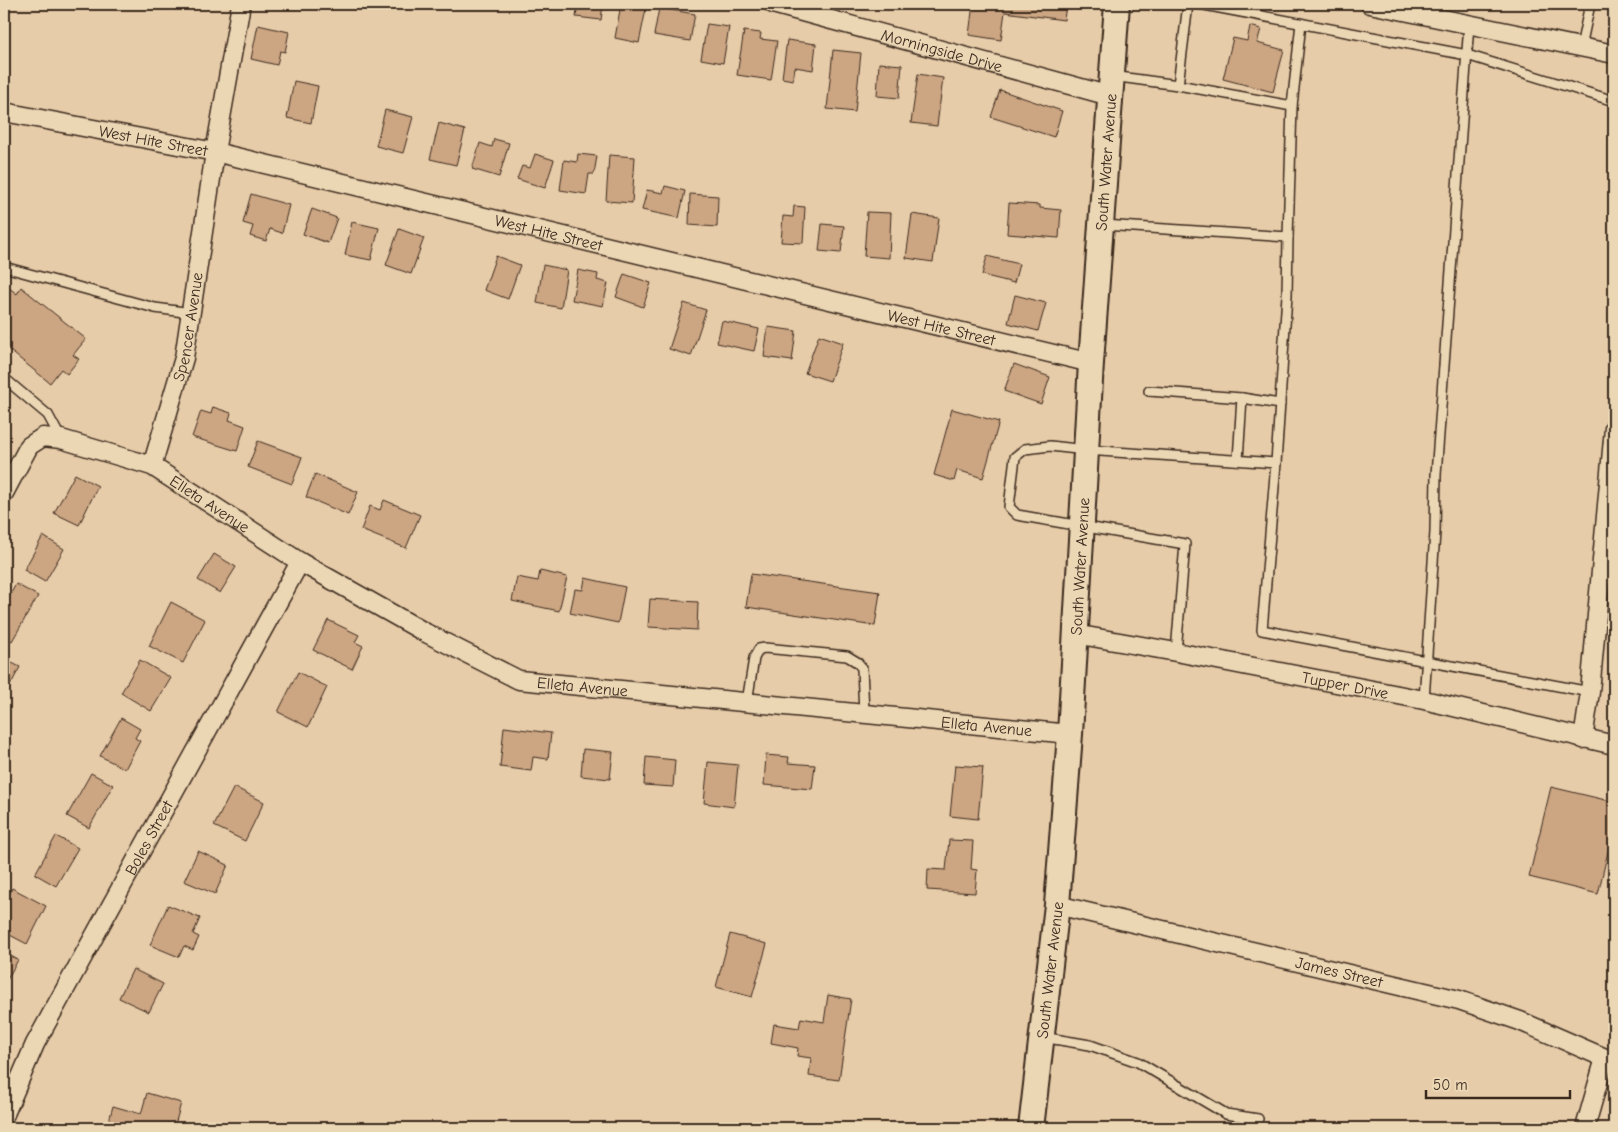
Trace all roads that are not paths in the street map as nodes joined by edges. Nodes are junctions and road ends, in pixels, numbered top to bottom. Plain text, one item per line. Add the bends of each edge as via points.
1 (241, 4) edge
2 (773, 4) edge
3 (1117, 4) edge
4 (1188, 4) edge
5 (1200, 4) edge
6 (1253, 4) edge
7 (1370, 4) edge
8 (1590, 4) edge
9 (1417, 8) edge
10 (1251, 14) junction
11 (1301, 23) junction
12 (1469, 24) junction
13 (1581, 47) junction
14 (1614, 54) edge
15 (1467, 55) junction
16 (1111, 86) junction
17 (1178, 86) junction
18 (1614, 101) edge
19 (1292, 106) junction
20 (4, 112) edge
21 (215, 152) junction
22 (1101, 225) junction
23 (1288, 237) junction
24 (4, 267) edge
25 (191, 313) junction
26 (1091, 363) junction
27 (4, 378) edge
28 (1149, 391) dead end
29 (1242, 398) junction
30 (1280, 404) junction
31 (1614, 428) edge
32 (61, 439) junction
33 (1086, 450) junction
34 (1238, 460) junction
35 (1276, 463) junction
36 (152, 466) junction
37 (4, 493) edge
38 (1082, 526) junction
39 (300, 562) junction
40 (1075, 634) junction
41 (1176, 652) junction
42 (1427, 662) junction
43 (1590, 692) junction
44 (1424, 700) junction
45 (747, 702) junction
46 (864, 714) junction
47 (1070, 734) junction
48 (1583, 739) junction
49 (1614, 745) edge
50 (1057, 905) junction
51 (1042, 1036) junction
52 (1610, 1060) edge
53 (4, 1116) edge
54 (1258, 1119) dead end
55 (1031, 1128) edge
56 (1585, 1128) edge

1 - 21 street, Spencer Avenue
2 - 16 street, Morningside Drive
3 - 16 main road, South Water Avenue
4 - 17 lane
5 - 10 lane
6 - 10 lane
7 - 9 street
8 - 13 lane
9 - 12 street
10 - 11 lane
11 - 15 lane
11 - 19 lane
12 - 13 street
12 - 15 lane
13 - 14 street
15 - 18 lane
15 - 42 lane via 1436,475
16 - 17 lane
16 - 22 main road, South Water Avenue
17 - 19 lane
19 - 23 lane
20 - 21 street, West Hite Street
21 - 25 street, Spencer Avenue
21 - 26 street, West Hite Street
22 - 23 lane
22 - 26 main road, South Water Avenue
23 - 30 lane
24 - 25 lane via 155,308
25 - 36 street, Spencer Avenue via 184,358
26 - 33 main road, South Water Avenue
27 - 32 lane via 48,415
28 - 29 lane
29 - 30 lane
29 - 34 lane
30 - 35 lane
31 - 43 street
32 - 36 street
32 - 37 street via 43,437 29,446
33 - 34 lane
33 - 38 main road, South Water Avenue
33 - 38 lane via 1050,446 1025,449 1015,457 1009,507 1017,515
34 - 35 lane
35 - 42 lane via 1262,630
36 - 39 street, Elleta Avenue
38 - 40 main road, South Water Avenue
38 - 41 lane via 1185,544
39 - 45 street, Elleta Avenue via 426,633 519,680
39 - 53 street, Boles Street via 35,1044
40 - 41 street, Tupper Drive
40 - 47 main road, South Water Avenue
41 - 44 street, Tupper Drive
42 - 43 lane
42 - 44 lane
43 - 48 street
44 - 48 street, Tupper Drive
45 - 46 street, Elleta Avenue
45 - 46 lane via 759,650 847,656 862,668
46 - 47 street, Elleta Avenue
47 - 50 main road, South Water Avenue
48 - 49 street, Tupper Drive
50 - 51 main road, South Water Avenue
50 - 52 street, James Street via 1459,1000 1520,1021
51 - 54 lane via 1090,1045 1138,1062 1226,1114
51 - 55 main road, South Water Avenue
52 - 56 street

